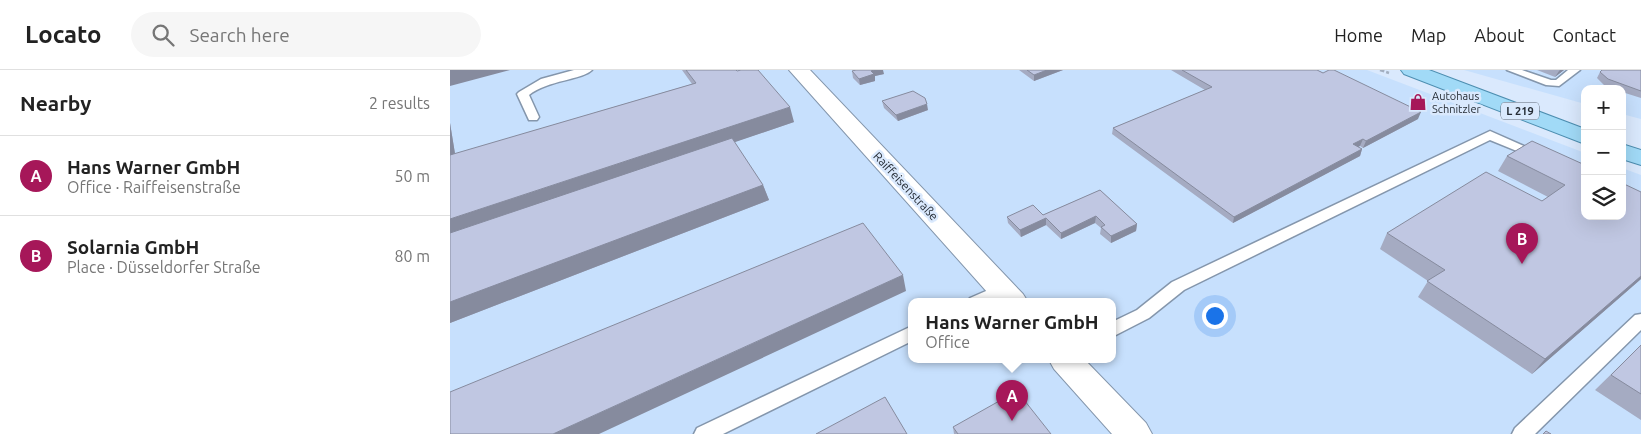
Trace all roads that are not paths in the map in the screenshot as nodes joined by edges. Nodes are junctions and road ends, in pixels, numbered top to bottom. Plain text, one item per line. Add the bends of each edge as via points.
1 (587, 70) edge
2 (799, 70) edge
3 (1411, 70) edge
4 (1512, 70) edge
5 (1576, 70) edge
6 (1456, 86) junction
7 (533, 117) dead end
8 (1581, 121) edge
9 (1626, 134) edge
10 (1581, 135) edge
11 (1641, 139) edge
12 (1626, 152) edge
13 (1641, 158) edge
14 (1553, 162) edge
15 (1007, 296) edge
16 (1641, 320) edge
17 (1116, 328) edge
18 (908, 335) edge
19 (1069, 363) edge
20 (704, 434) edge
21 (1134, 434) edge
22 (1522, 434) edge

1 - 7 lane via 540,82 523,94
2 - 15 street, Raiffeisenstraße
3 - 6 main road, L 219
4 - 5 lane via 1550,83 1559,83
6 - 8 main road, L 219
6 - 10 main road, L 219
9 - 11 main road
12 - 13 main road
14 - 17 lane via 1490,135 1178,286 1143,314
16 - 22 lane
18 - 20 lane
19 - 21 street

